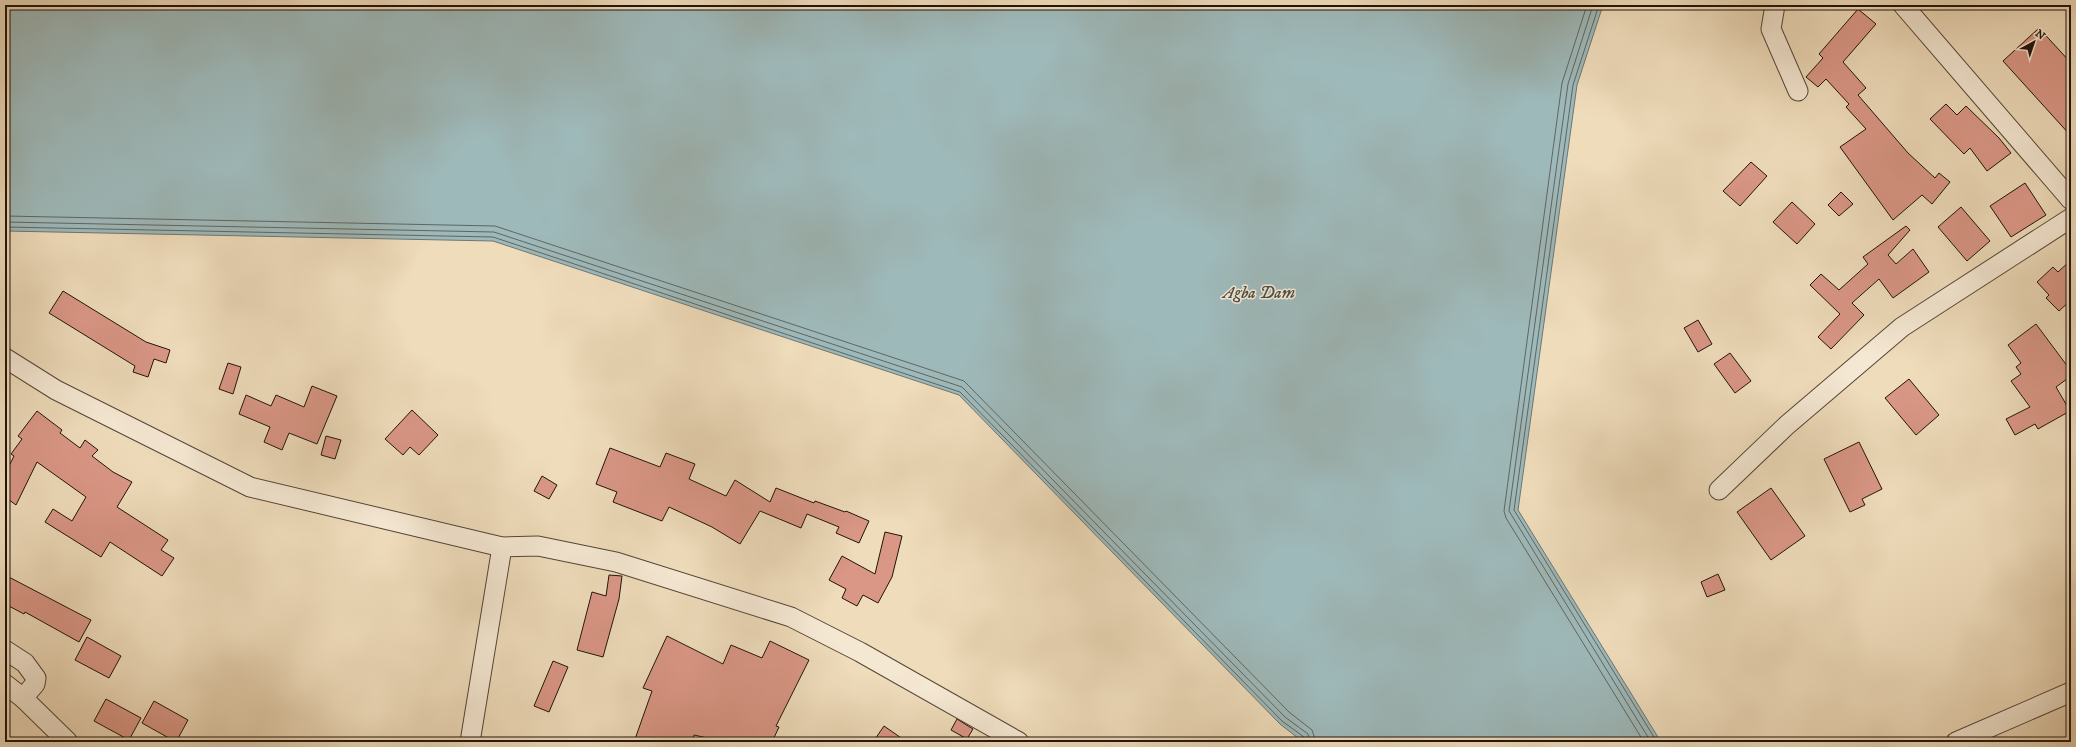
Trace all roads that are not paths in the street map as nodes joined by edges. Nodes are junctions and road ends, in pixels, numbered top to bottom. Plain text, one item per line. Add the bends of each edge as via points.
1 (1775, 5) edge
2 (1903, 5) edge
3 (1798, 91) dead end
4 (2071, 200) edge
5 (2071, 218) edge
6 (5, 358) edge
7 (1718, 490) dead end
8 (502, 547) junction
9 (5, 650) edge
10 (5, 684) edge
11 (2071, 692) edge
12 (23, 698) junction
13 (68, 742) edge
14 (472, 742) edge
15 (1019, 742) edge
16 (1956, 742) edge

1 - 3 street via 1772,29
2 - 4 street
5 - 7 street via 1902,327 1787,425
6 - 8 street via 56,390 250,487
8 - 14 street
8 - 15 street via 538,546 616,562 791,617 860,652
9 - 12 street via 26,663 36,678 35,684
10 - 12 street
11 - 16 street
12 - 13 street

